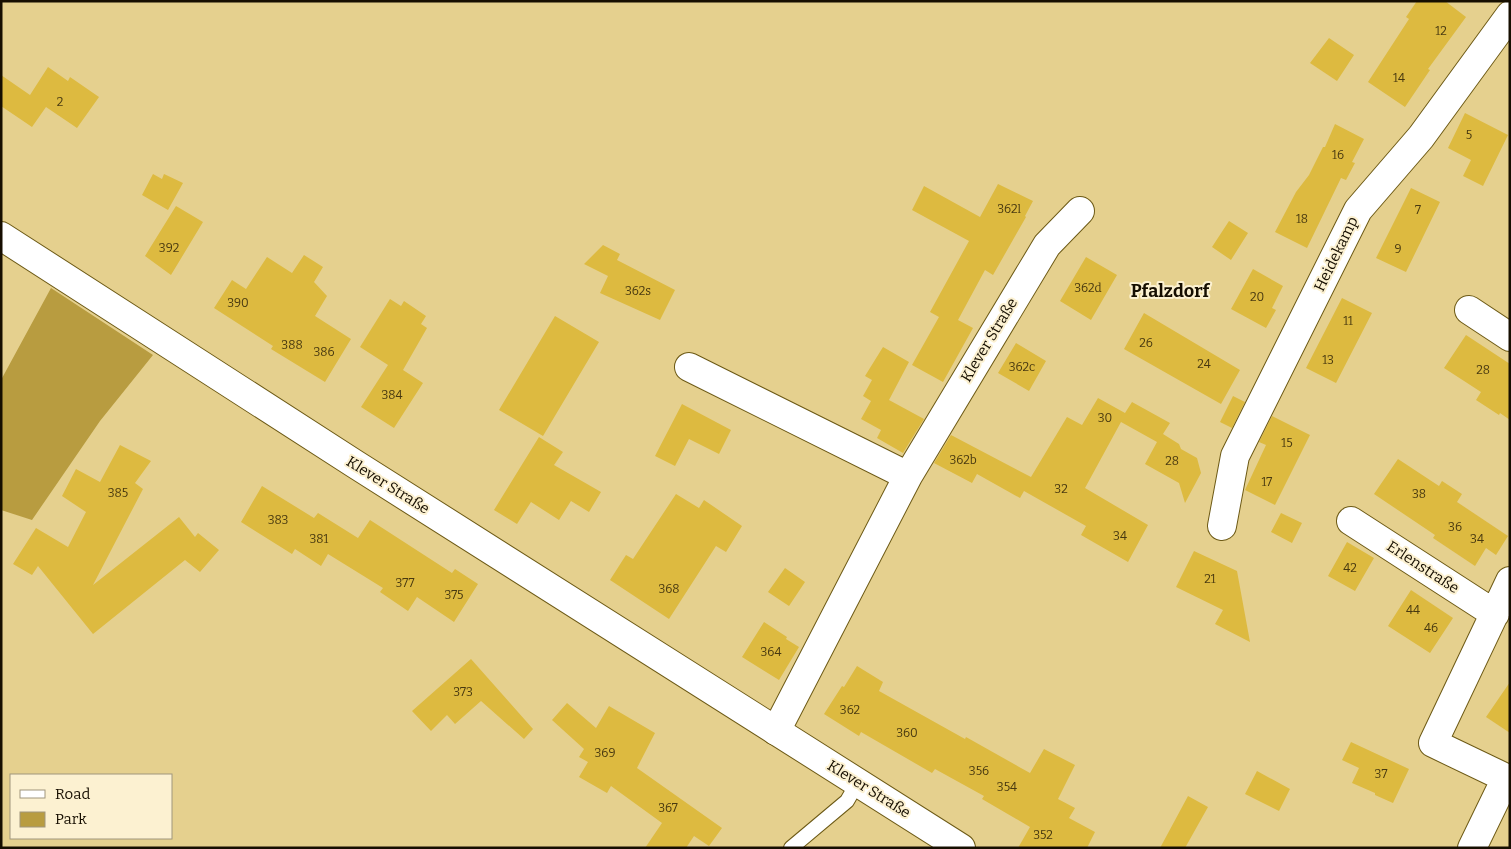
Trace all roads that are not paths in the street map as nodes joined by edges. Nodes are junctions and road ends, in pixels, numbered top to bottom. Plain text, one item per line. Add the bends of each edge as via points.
1 (1510, 15) edge
2 (1080, 211) dead end
3 (1, 236) edge
4 (1470, 310) dead end
5 (1510, 337) edge
6 (689, 367) dead end
7 (908, 476) junction
8 (1351, 521) dead end
9 (1222, 526) dead end
10 (1510, 582) edge
11 (1494, 614) junction
12 (776, 731) junction
13 (1508, 779) edge
14 (858, 782) junction
15 (791, 848) edge
16 (961, 848) edge
17 (1472, 848) edge

1 - 9 street, Heidekamp via 1422,137 1358,210 1235,456
2 - 7 street, Klever Straße via 1047,245
3 - 12 street, Klever Straße
4 - 5 street
6 - 7 street
7 - 12 street, Klever Straße
8 - 11 street, Erlenstraße
10 - 11 street
11 - 13 street via 1433,743
12 - 14 street, Klever Straße
13 - 17 street
14 - 15 lane via 847,801
14 - 16 street, Klever Straße

